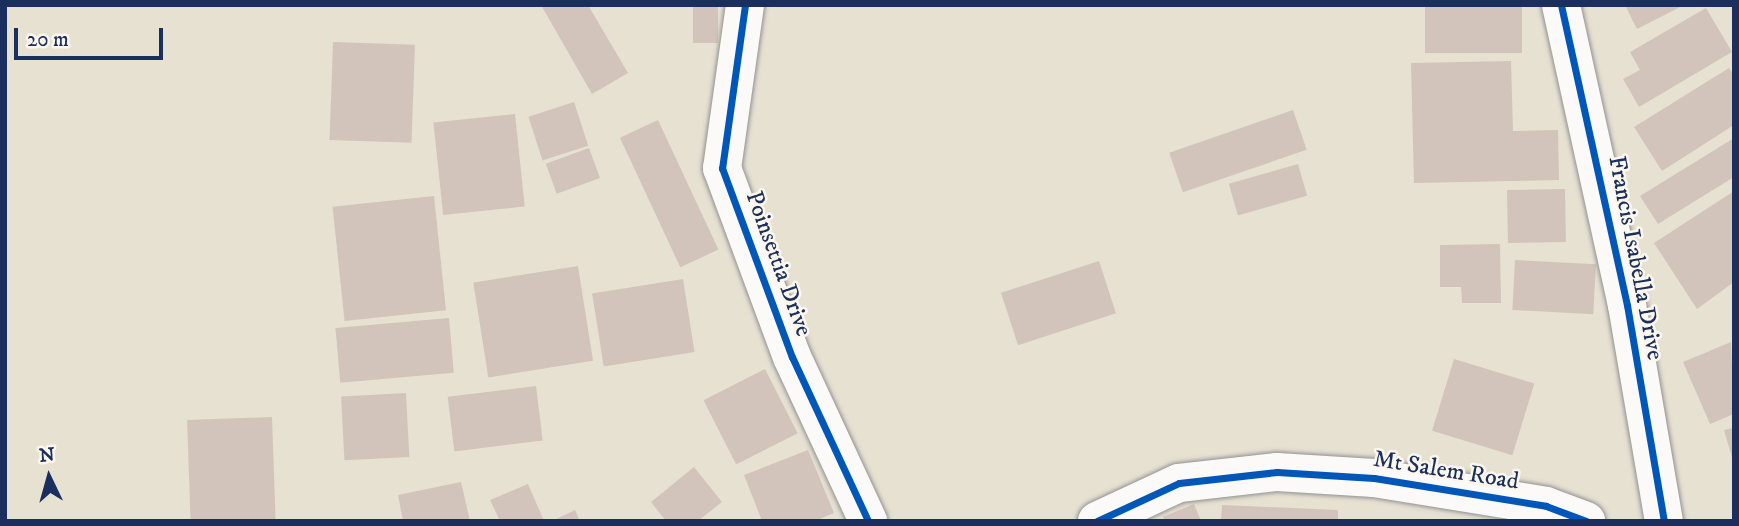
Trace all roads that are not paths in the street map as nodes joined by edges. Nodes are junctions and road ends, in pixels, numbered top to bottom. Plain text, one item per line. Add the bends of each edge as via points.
1 (745, 5) edge
2 (1561, 5) edge
3 (868, 521) edge
4 (1097, 521) edge
5 (1586, 521) edge
6 (1664, 521) edge

1 - 3 street, Poinsettia Drive via 722,168 792,357
2 - 6 street, Francis Isabella Drive via 1627,306
4 - 5 street, Mt Salem Road via 1179,483 1277,472 1374,478 1546,506

